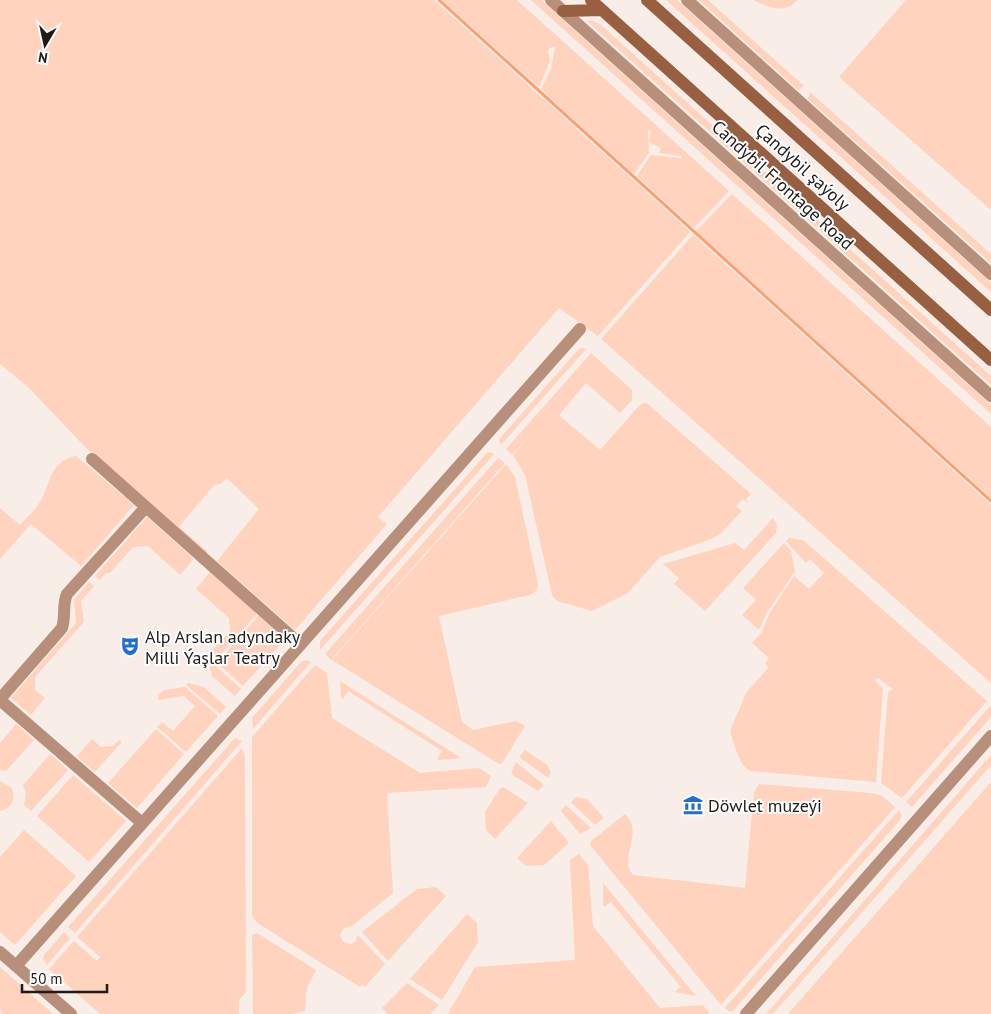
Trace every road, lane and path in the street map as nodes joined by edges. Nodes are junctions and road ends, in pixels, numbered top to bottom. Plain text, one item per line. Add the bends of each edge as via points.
1 (551, 0) edge
2 (591, 0) edge
3 (647, 0) edge
4 (687, 0) edge
5 (602, 10) junction
6 (563, 11) junction
7 (991, 274) edge
8 (991, 310) edge
9 (580, 329) dead end
10 (991, 360) edge
11 (991, 396) edge
12 (92, 459) dead end
13 (146, 507) junction
14 (300, 644) junction
15 (0, 699) edge
16 (991, 736) edge
17 (142, 823) junction
18 (0, 952) edge
19 (16, 966) junction
20 (71, 1014) edge
21 (746, 1014) edge

1 - 6 street, Candybil Frontage Road
2 - 5 main road, Çandybil şaýoly
3 - 8 main road, Çandybil şaýoly
4 - 7 street
5 - 6 main road
5 - 10 main road, Çandybil şaýoly
6 - 11 street, Candybil Frontage Road
9 - 14 street
12 - 13 street
13 - 14 street
13 - 15 street via 67,594 62,628
14 - 17 street
15 - 17 street
16 - 21 street
17 - 19 street
18 - 19 street
19 - 20 street

